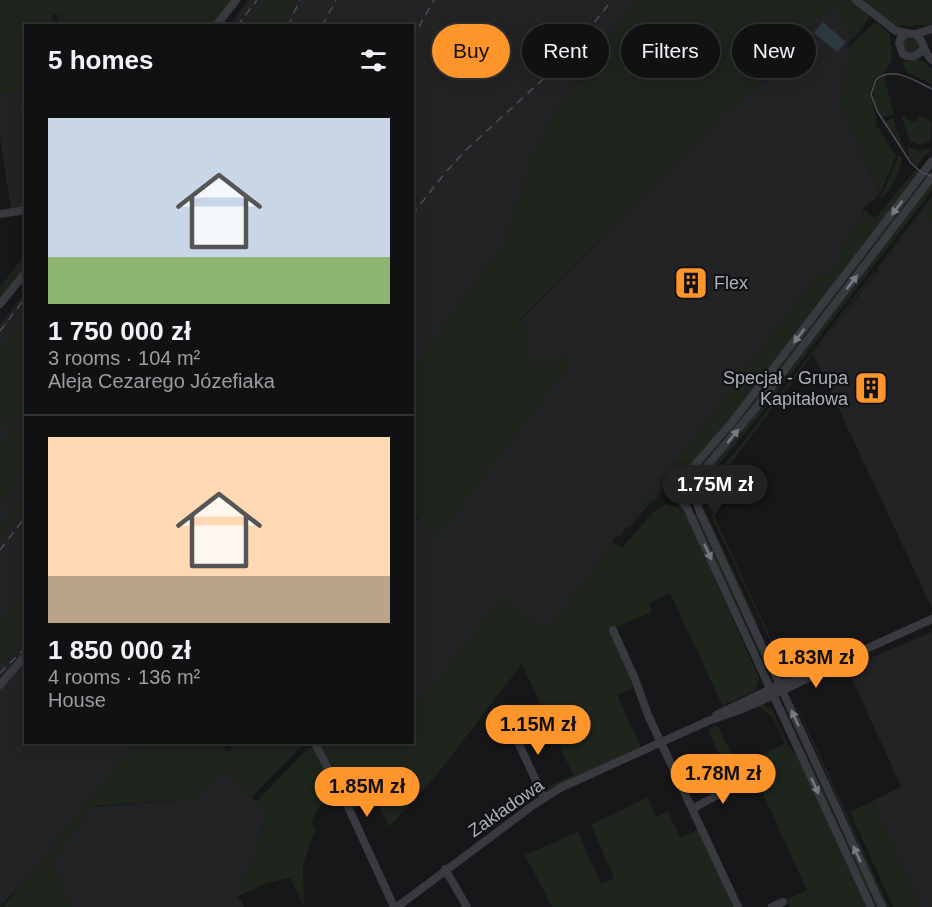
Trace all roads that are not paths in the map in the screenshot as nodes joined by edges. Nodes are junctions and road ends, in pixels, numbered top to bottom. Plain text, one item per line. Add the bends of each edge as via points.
1 (236, 0) edge
2 (856, 0) edge
3 (873, 14) junction
4 (218, 24) edge
5 (932, 29) edge
6 (911, 33) junction
7 (932, 34) edge
8 (899, 43) junction
9 (923, 46) junction
10 (915, 56) junction
11 (932, 60) edge
12 (932, 66) edge
13 (932, 161) edge
14 (932, 177) edge
15 (24, 210) edge
16 (0, 214) edge
17 (24, 274) edge
18 (0, 304) edge
19 (686, 472) junction
20 (696, 482) junction
21 (694, 495) junction
22 (681, 501) junction
23 (932, 619) edge
24 (613, 630) dead end
25 (24, 657) edge
26 (0, 685) edge
27 (781, 688) junction
28 (772, 692) junction
29 (510, 725) dead end
30 (660, 742) junction
31 (315, 744) edge
32 (743, 781) dead end
33 (544, 798) junction
34 (692, 809) junction
35 (445, 869) junction
36 (783, 902) dead end
37 (395, 907) edge
38 (467, 907) edge
39 (738, 907) edge
40 (771, 907) edge
41 (871, 907) edge
42 (882, 907) edge

1 - 4 street
2 - 3 street
3 - 6 street via 896,30
3 - 8 street
5 - 6 street
6 - 8 street
6 - 9 street via 919,36
7 - 9 street
8 - 10 street via 903,54
9 - 10 street
9 - 11 street
10 - 12 street
13 -> 19 street via 734,421
20 -> 14 street
15 - 16 street
17 - 18 street
19 - 20 street
19 - 22 street via 673,476 668,486 672,497
20 - 21 street
21 - 22 street
21 - 27 street
22 -> 28 street
23 - 27 street, Zakładowa via 818,667
24 - 30 street
25 - 26 street
27 - 28 street, Zakładowa
42 -> 27 street
28 - 30 street, Zakładowa
28 -> 41 street
29 - 33 street
30 - 33 street, Zakładowa
30 - 34 street
31 - 37 street
32 - 34 street
33 - 35 street, Zakładowa
34 - 39 street
35 - 37 street, Zakładowa
35 - 38 street
36 - 40 street

